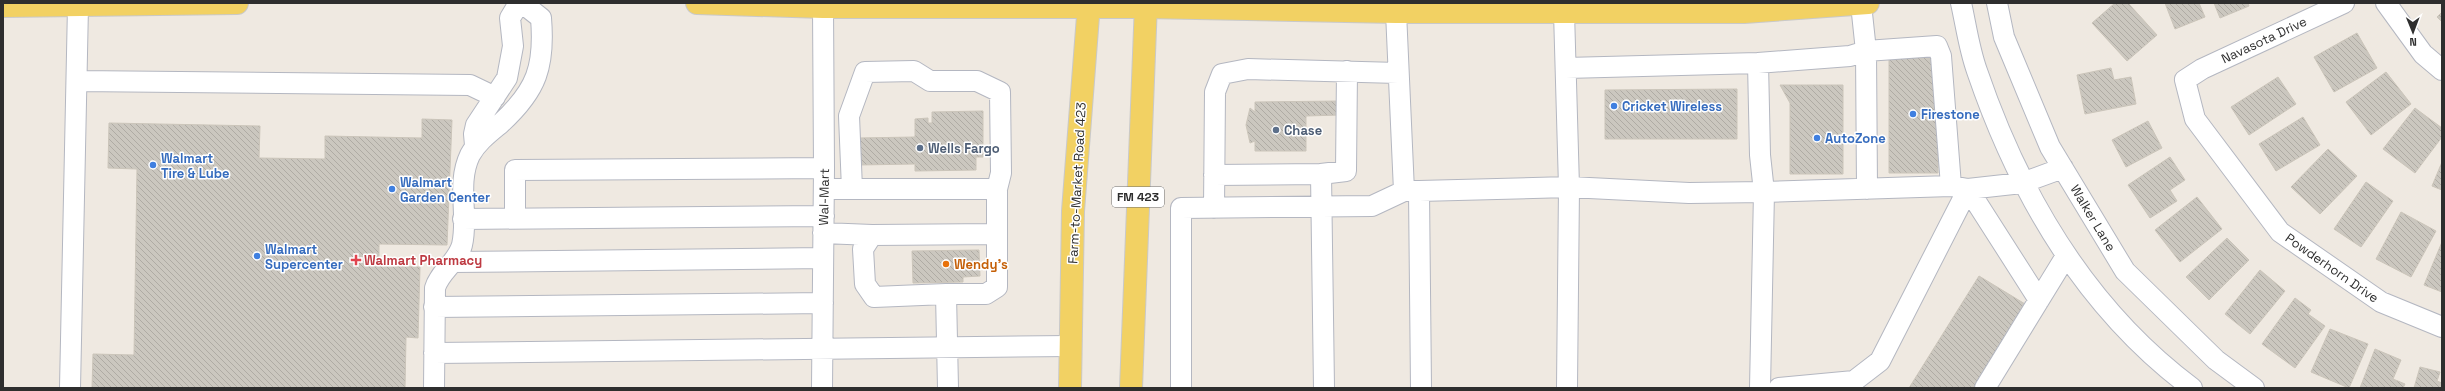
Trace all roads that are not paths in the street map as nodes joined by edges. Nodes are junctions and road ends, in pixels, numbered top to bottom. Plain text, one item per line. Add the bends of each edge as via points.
1 (237, 3) edge
2 (520, 3) edge
3 (697, 3) edge
4 (1961, 3) edge
5 (1997, 3) edge
6 (2344, 3) edge
7 (2386, 3) edge
8 (1865, 4) edge
9 (1089, 5) edge
10 (1145, 5) edge
11 (3, 6) edge
12 (78, 6) junction
13 (822, 7) junction
14 (1564, 7) edge
15 (1396, 12) junction
16 (1866, 51) junction
17 (1758, 63) junction
18 (1566, 68) junction
19 (2442, 70) edge
20 (1347, 71) junction
21 (1398, 73) junction
22 (2185, 80) joint
23 (77, 82) junction
24 (495, 97) junction
25 (475, 145) junction
26 (824, 168) junction
27 (2063, 168) junction
28 (1321, 174) junction
29 (1214, 175) junction
30 (2022, 183) junction
31 (1569, 187) junction
32 (1960, 188) junction
33 (824, 189) junction
34 (852, 189) junction
35 (997, 189) junction
36 (1867, 189) junction
37 (1412, 191) junction
38 (1764, 192) junction
39 (1322, 207) junction
40 (1214, 208) junction
41 (515, 218) junction
42 (463, 219) junction
43 (824, 224) junction
44 (997, 234) junction
45 (872, 235) junction
46 (2066, 256) junction
47 (823, 258) junction
48 (453, 262) junction
49 (946, 294) junction
50 (2039, 300) junction
51 (822, 303) junction
52 (434, 307) junction
53 (2442, 327) edge
54 (1071, 346) junction
55 (822, 348) junction
56 (949, 348) junction
57 (434, 353) junction
58 (70, 388) edge
59 (434, 388) edge
60 (822, 388) edge
61 (948, 388) edge
62 (1070, 388) edge
63 (1131, 388) edge
64 (1181, 388) edge
65 (1324, 388) edge
66 (1422, 388) edge
67 (1567, 388) edge
68 (1760, 388) edge
69 (1779, 388) edge
70 (1985, 388) edge
71 (2192, 388) edge
72 (2254, 388) edge

1 - 12 main road
2 - 24 street via 510,18 513,46 509,69
2 - 25 street via 541,18 541,64 534,81 516,108
3 - 13 main road
4 - 30 street via 1976,70
5 - 27 street, Walker Lane via 2004,37 2050,147
6 - 22 street, Navasota Drive via 2202,69
7 - 19 street via 2423,54
8 - 14 main road via 1744,12
8 - 16 street
9 - 10 main road
9 - 13 main road
9 - 54 main road, Farm-to-Market Road 423 via 1073,211
10 - 15 main road
10 - 63 main road, FM 423
11 - 12 main road
12 - 23 street
13 - 26 street, Wal-Mart
14 - 15 main road
14 - 18 street
15 - 21 street
16 - 17 street via 1850,56
16 - 32 street via 1938,46
16 - 36 street
17 - 18 street
17 - 38 street via 1760,155
18 - 31 street
20 - 21 street
20 - 28 street via 1346,171
20 - 29 street via 1248,69 1222,74 1215,92
21 - 37 street
22 - 53 street, Powderhorn Drive via 2195,119 2280,232 2381,302
23 - 24 street via 470,85
23 - 58 street
24 - 25 street via 476,125
25 - 42 street via 466,166
26 - 33 street, Wal-Mart
26 - 41 street via 514,170
27 - 30 street
27 - 72 street, Walker Lane via 2126,271 2216,360
28 - 29 street
28 - 39 street
29 - 40 street
30 - 32 street
30 - 46 street
31 - 37 street
31 - 38 street via 1689,193
31 - 67 street
32 - 36 street
32 - 50 street
32 - 69 street via 1880,361 1854,381 1800,384
33 - 34 street
33 - 43 street, Wal-Mart
34 - 35 street
34 - 35 street via 849,116 865,72 914,71 930,81 978,81 1000,92 1001,173
35 - 44 street
36 - 38 street
37 - 39 street via 1372,206
37 - 66 street
38 - 68 street
39 - 40 street
39 - 65 street
40 - 64 street via 1181,208
41 - 42 street
41 - 43 street
42 - 48 street via 463,239
43 - 45 street
43 - 47 street, Wal-Mart
44 - 45 street
44 - 49 street via 997,287 986,294
45 - 49 street via 863,249 865,284 874,297
46 - 50 street
46 - 71 street via 2096,295 2145,348
47 - 48 street
47 - 51 street, Wal-Mart
48 - 52 street via 437,280
49 - 56 street
50 - 70 street
51 - 52 street
51 - 55 street, Wal-Mart
52 - 57 street
54 - 56 street
54 - 62 main road, Farm-to-Market Road 423
55 - 56 street
55 - 57 street
55 - 60 street, Wal-Mart
56 - 61 street
57 - 59 street

